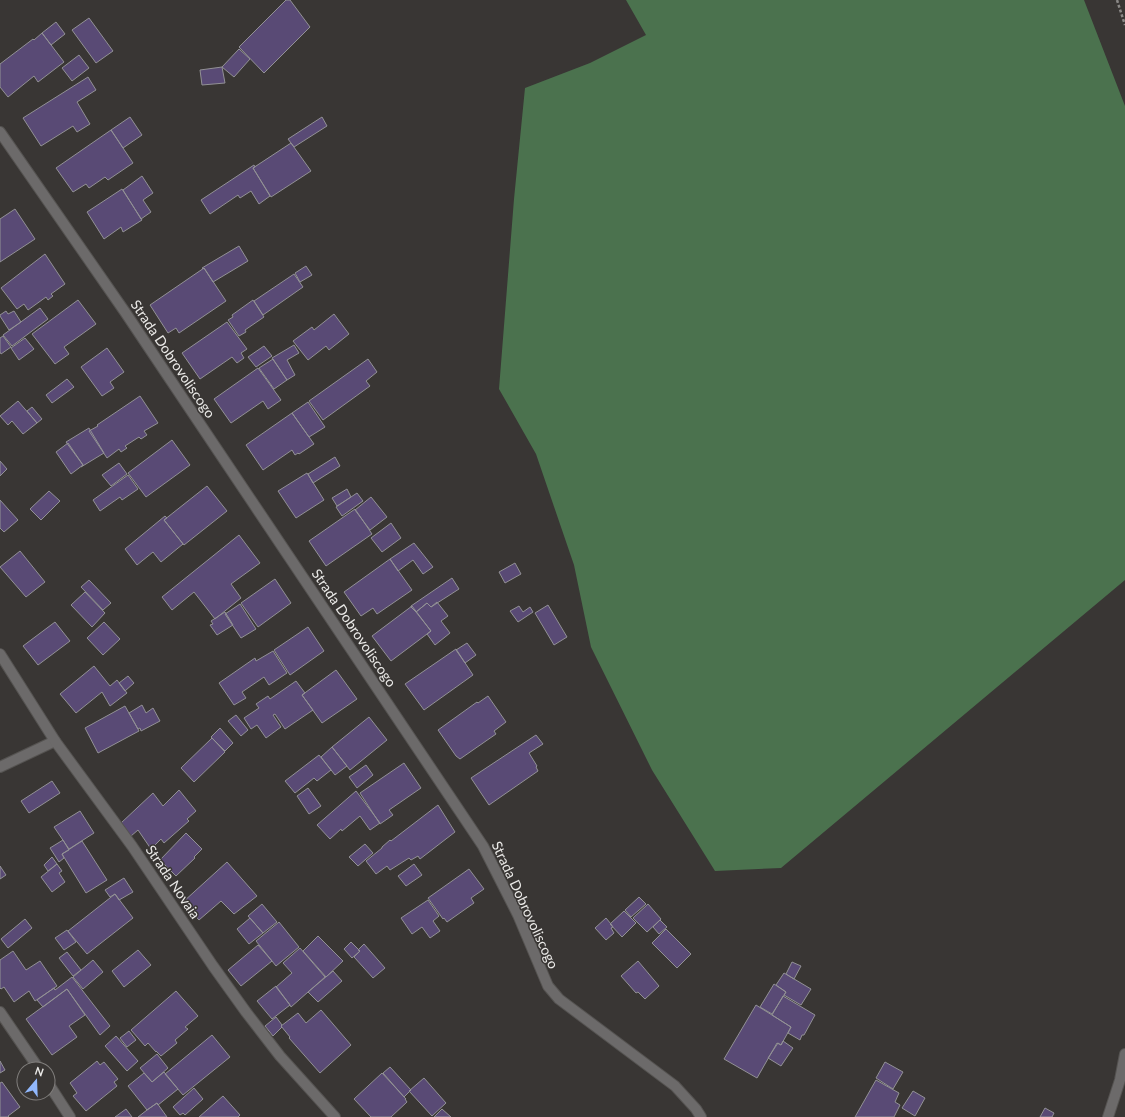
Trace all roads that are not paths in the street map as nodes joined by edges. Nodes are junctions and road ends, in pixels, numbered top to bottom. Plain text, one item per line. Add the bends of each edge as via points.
1 (0, 132) edge
2 (0, 654) edge
3 (55, 741) junction
4 (0, 767) edge
5 (0, 1012) edge
6 (1125, 1054) edge
7 (34, 1061) edge
8 (56, 1095) edge
9 (70, 1117) edge
10 (335, 1117) edge
11 (701, 1117) edge
12 (1108, 1117) edge

1 - 11 street, Strada Dobrovoliscogo via 125,312 483,846 518,915 548,986 559,999 675,1086
2 - 3 street, Strada Novaia
3 - 4 street
3 - 10 street, Strada Novaia via 132,846 246,1012 280,1056
5 - 7 street
6 - 12 street
8 - 9 street

